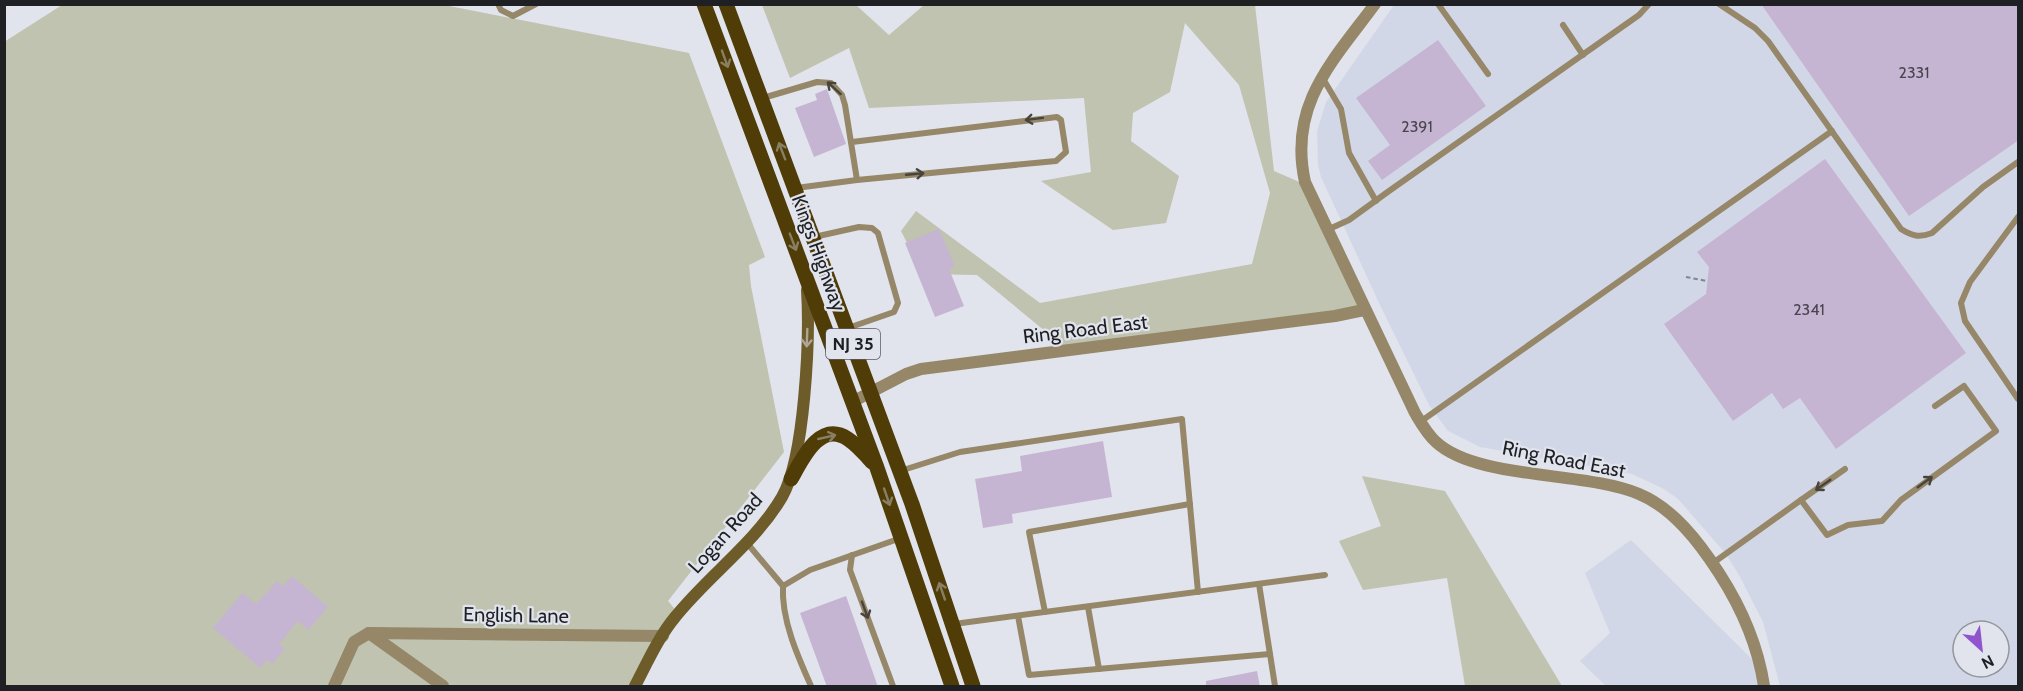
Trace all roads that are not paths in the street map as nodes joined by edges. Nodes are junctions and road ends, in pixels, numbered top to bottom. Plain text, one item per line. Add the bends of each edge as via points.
1 (498, 4) edge
2 (536, 4) edge
3 (704, 4) edge
4 (1375, 4) edge
5 (1438, 4) edge
6 (1649, 4) edge
7 (1720, 5) edge
8 (729, 7) edge
9 (1563, 25) dead end
10 (1583, 55) junction
11 (1488, 74) dead end
12 (1322, 77) junction
13 (761, 99) junction
14 (1832, 131) junction
15 (852, 142) junction
16 (2019, 162) edge
17 (857, 180) junction
18 (796, 188) junction
19 (1376, 201) junction
20 (2019, 217) edge
21 (1327, 230) junction
22 (813, 237) junction
23 (807, 280) junction
24 (1364, 310) junction
25 (847, 328) junction
26 (872, 394) junction
27 (2019, 399) edge
28 (852, 402) junction
29 (1935, 406) dead end
30 (1420, 422) junction
31 (876, 465) junction
32 (1845, 469) dead end
33 (900, 471) junction
34 (791, 479) junction
35 (1801, 500) junction
36 (1190, 504) junction
37 (902, 538) junction
38 (747, 543) junction
39 (852, 555) junction
40 (1713, 563) junction
41 (1324, 575) dead end
42 (1259, 584) junction
43 (783, 586) junction
44 (1198, 592) junction
45 (1088, 607) junction
46 (1045, 612) junction
47 (1018, 616) junction
48 (954, 624) junction
49 (369, 633) junction
50 (663, 636) junction
51 (1270, 654) junction
52 (1099, 669) junction
53 (334, 687) edge
54 (442, 687) edge
55 (635, 687) edge
56 (811, 687) edge
57 (893, 687) edge
58 (952, 687) edge
59 (973, 687) edge
60 (1275, 687) edge
61 (1764, 687) edge

1 - 2 lane via 513,16
3 -> 23 main road, Kings Highway / NJ 35
4 - 12 street, Ring Road East
5 - 11 lane
6 - 10 lane via 1640,15
7 - 14 lane via 1768,41
8 - 13 main road, Kings Highway / NJ 35
9 - 10 lane
10 - 19 lane
12 - 19 lane via 1341,109 1349,153
12 - 21 street, Ring Road East via 1307,108 1301,147 1305,182
15 -> 13 lane via 842,95 831,83 817,82
18 -> 13 main road, Kings Highway / NJ 35
14 - 16 lane via 1901,229 1922,237
14 - 30 lane
15 - 17 lane
17 -> 15 lane via 1056,161 1066,152 1058,117
17 - 18 lane
18 - 22 main road, Kings Highway / NJ 35
19 - 21 lane
20 - 27 lane via 1970,282 1960,303 1965,321
21 - 24 street, Ring Road East
22 - 25 main road, Kings Highway / NJ 35
22 - 25 lane via 859,227 878,232 898,303 894,312
23 - 28 main road, Kings Highway / NJ 35
23 -> 34 street, Logan Road via 807,349
24 - 26 street, Ring Road East via 921,369
24 - 30 street, Ring Road East
25 - 26 main road, Kings Highway / NJ 35
26 - 28 street, Ring Road East
26 - 33 main road, Kings Highway / NJ 35
28 - 31 main road, Kings Highway / NJ 35
35 -> 29 lane via 1827,536 1848,525 1882,521 1901,500 1996,431 1964,386
30 - 40 street, Ring Road East via 1437,443 1476,462 1640,494 1679,522
34 -> 31 main road via 814,442 830,434 848,439
31 -> 37 main road, Kings Highway / NJ 35
32 -> 35 lane
33 - 36 lane via 960,452 1182,419
48 -> 33 main road, Kings Highway / NJ 35
34 - 38 street, Logan Road
35 - 40 lane
36 - 44 lane
36 - 46 lane via 1029,532
37 - 39 lane
37 - 58 main road, Kings Highway / NJ 35
38 - 43 lane
38 - 50 street, Logan Road via 675,617
39 - 43 lane via 810,570
39 -> 57 lane via 850,570
40 - 61 street, Ring Road East via 1748,628
41 - 42 lane
42 - 44 lane
42 - 51 lane
43 - 56 lane via 782,598 794,644
44 - 45 lane
45 - 46 lane
45 - 52 lane
46 - 47 lane
47 - 48 lane
47 - 52 lane via 1029,675
48 - 59 main road, Kings Highway / NJ 35
49 - 50 street, English Lane
49 - 53 street via 354,642
49 - 54 street
50 - 55 street, Logan Road
51 - 52 lane
51 - 60 lane

